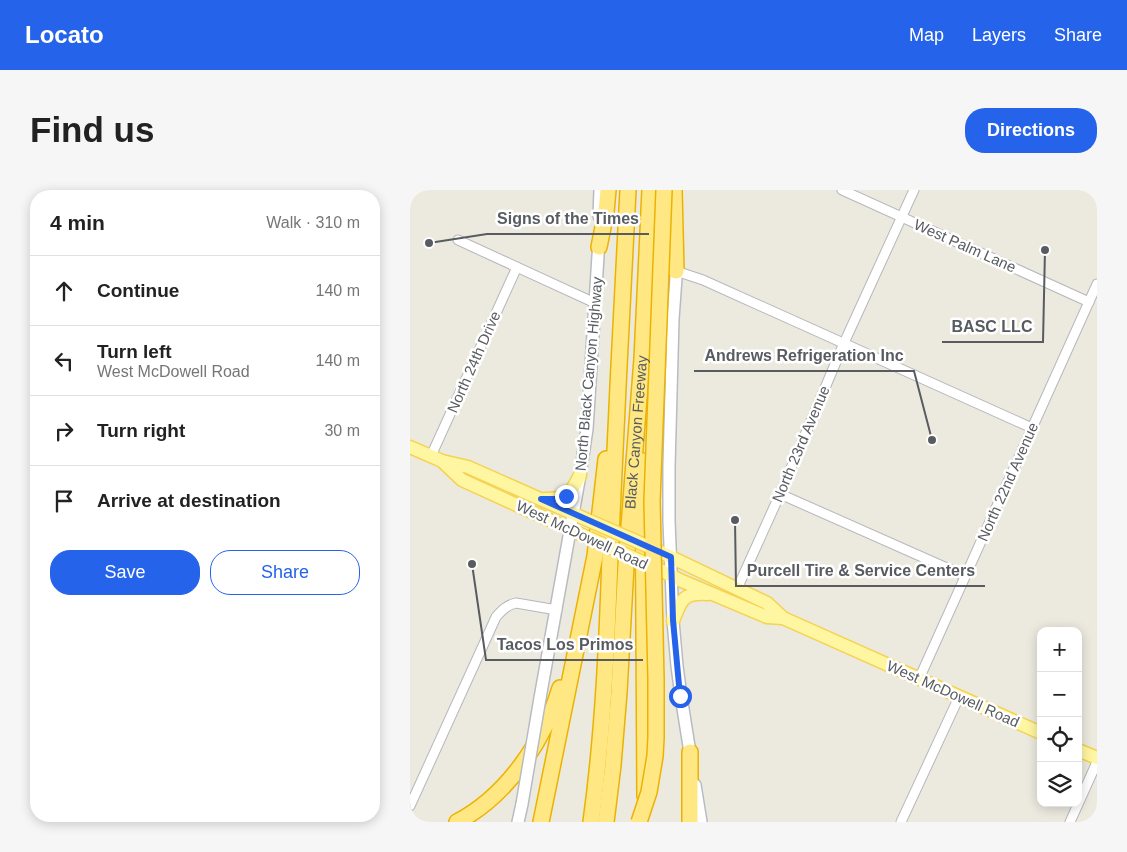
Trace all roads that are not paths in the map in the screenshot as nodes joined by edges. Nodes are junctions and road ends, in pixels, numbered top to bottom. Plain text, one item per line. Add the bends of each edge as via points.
1 (412, 190) edge
2 (600, 190) edge
3 (608, 190) edge
4 (628, 190) edge
5 (642, 190) edge
6 (650, 190) edge
7 (664, 190) edge
8 (674, 190) edge
9 (681, 190) edge
10 (842, 190) edge
11 (914, 190) edge
12 (410, 194) edge
13 (902, 218) junction
14 (458, 240) dead end
15 (599, 247) junction
16 (517, 267) junction
17 (676, 271) junction
18 (1097, 284) edge
19 (1089, 302) junction
20 (595, 303) junction
21 (620, 338) junction
22 (844, 343) junction
23 (642, 360) junction
24 (1032, 428) junction
25 (410, 446) edge
26 (437, 459) junction
27 (580, 475) junction
28 (780, 494) junction
29 (541, 499) junction
30 (573, 513) junction
31 (570, 529) junction
32 (671, 557) junction
33 (672, 576) junction
34 (965, 576) junction
35 (737, 589) junction
36 (713, 594) junction
37 (556, 610) junction
38 (783, 618) junction
39 (673, 620) junction
40 (578, 634) junction
41 (919, 679) junction
42 (958, 697) junction
43 (618, 707) junction
44 (1037, 731) edge
45 (690, 752) junction
46 (1082, 752) edge
47 (1097, 758) edge
48 (1097, 762) edge
49 (410, 806) edge
50 (457, 822) edge
51 (518, 822) edge
52 (541, 822) edge
53 (591, 822) edge
54 (606, 822) edge
55 (640, 822) edge
56 (646, 822) edge
57 (690, 822) edge
58 (701, 822) edge
59 (901, 822) edge
60 (1070, 822) edge

1 - 12 street
2 - 15 main road, North Black Canyon Highway
3 - 15 highway
4 - 21 highway, Black Canyon Freeway
5 - 43 highway via 614,701
6 - 23 highway, Black Canyon Freeway
7 - 55 highway, bridge via 652,492 656,738 649,792
8 - 17 highway
9 - 17 main road
10 - 13 street, West Palm Lane
11 - 13 street, North 23rd Avenue
13 - 19 street, West Palm Lane
13 - 22 street, North 23rd Avenue
14 - 16 street
15 - 20 main road, North Black Canyon Highway
16 - 20 street
16 - 26 street, North 24th Drive
17 - 22 street
17 - 32 main road via 669,458
18 - 19 street, North 22nd Avenue
19 - 24 street, North 22nd Avenue
20 - 27 main road, North Black Canyon Highway via 587,429
21 - 40 highway via 595,556
21 - 53 highway, Black Canyon Freeway via 606,650
22 - 24 street
22 - 28 street, North 23rd Avenue
23 - 43 highway, Black Canyon Freeway
23 - 56 highway
24 - 34 street, North 22nd Avenue
25 - 26 main road, West McDowell Road
26 - 29 main road, West McDowell Road via 468,467
26 - 31 main road, West McDowell Road via 462,480
27 - 29 main road via 566,496
27 - 30 main road, North Black Canyon Highway
28 - 34 street
28 - 35 street, North 23rd Avenue
29 - 30 main road, West McDowell Road
30 - 31 main road, North Black Canyon Highway
30 - 32 main road, West McDowell Road, bridge
31 - 33 main road, West McDowell Road, bridge
31 - 37 main road, North Black Canyon Highway
32 - 33 main road
32 - 35 main road, West McDowell Road
33 - 36 main road, West McDowell Road
33 - 39 main road
34 - 41 street, North 22nd Avenue
35 - 38 main road, West McDowell Road via 767,603
36 - 38 main road, West McDowell Road via 766,617
36 - 39 main road via 697,593 686,597
37 - 49 street via 516,603 510,604 496,617
37 - 51 main road, North Black Canyon Highway, bridge
38 - 41 main road, West McDowell Road
39 - 45 main road via 680,696
40 - 50 highway via 549,719 533,749 489,800
40 - 52 highway
41 - 42 main road, West McDowell Road
42 - 44 main road, West McDowell Road
42 - 59 street
43 - 54 highway, Black Canyon Freeway
45 - 57 highway
45 - 58 main road
46 - 47 main road
48 - 60 street

